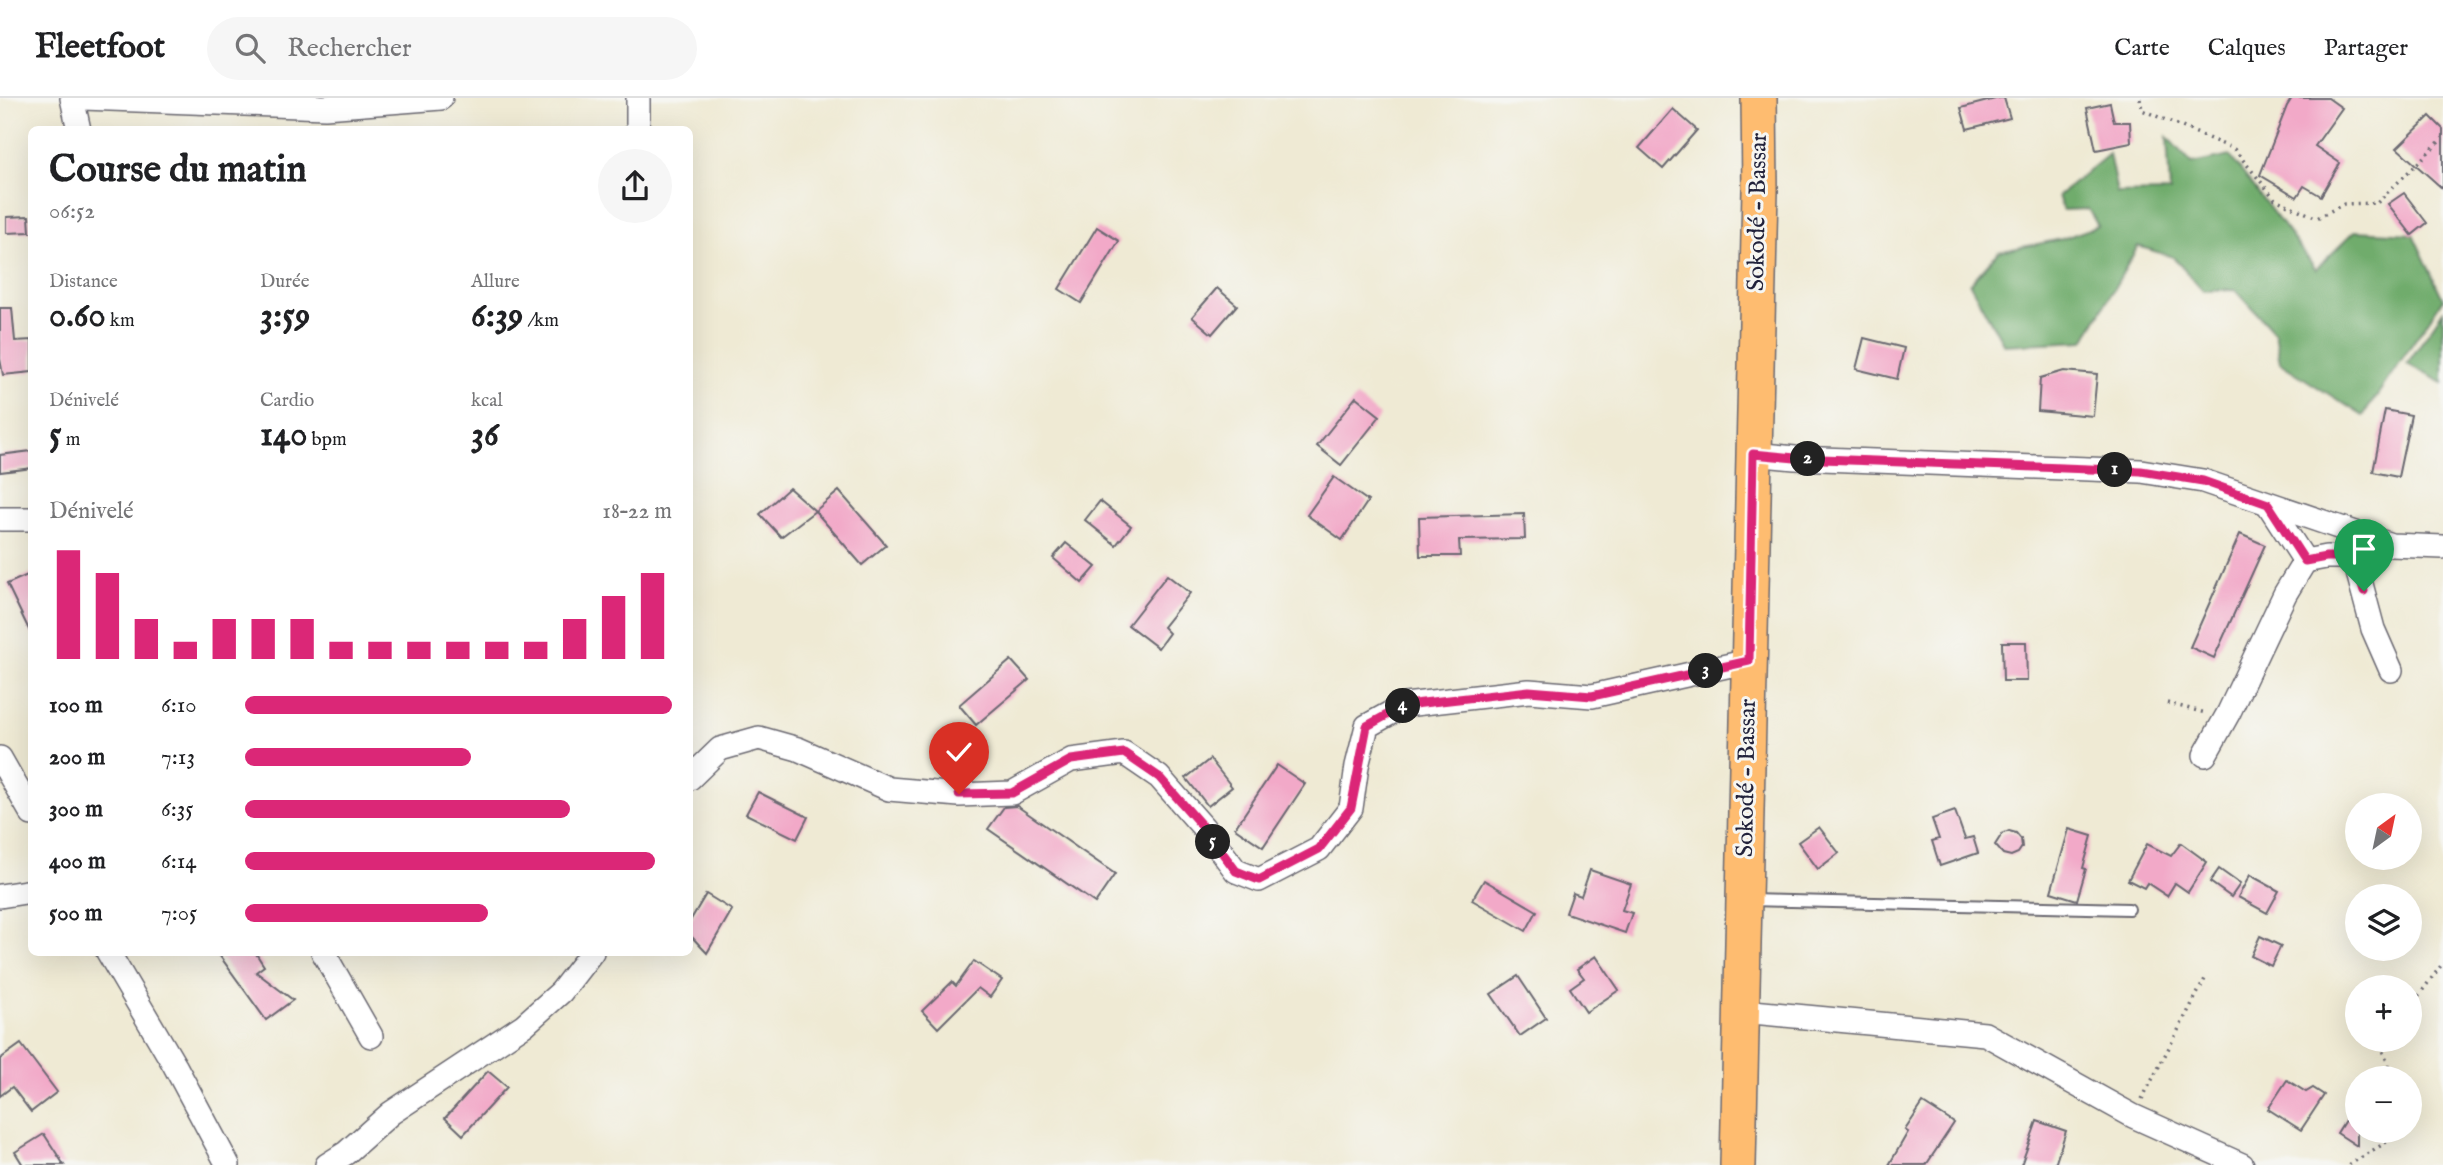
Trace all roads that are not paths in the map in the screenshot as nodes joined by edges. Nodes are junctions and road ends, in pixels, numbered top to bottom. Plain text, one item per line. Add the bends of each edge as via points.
1 (72, 98) edge
2 (83, 98) edge
3 (441, 98) edge
4 (638, 98) edge
5 (1759, 98) edge
6 (327, 103) edge
7 (78, 126) edge
8 (638, 126) edge
9 (1753, 454) junction
10 (2268, 504) junction
11 (0, 519) edge
12 (28, 519) edge
13 (2443, 547) edge
14 (2305, 561) junction
15 (1749, 661) junction
16 (2391, 670) dead end
17 (2205, 755) dead end
18 (0, 758) edge
19 (693, 775) edge
20 (28, 807) edge
21 (28, 892) edge
22 (0, 896) edge
23 (1744, 900) junction
24 (2129, 909) dead end
25 (110, 956) edge
26 (325, 956) edge
27 (589, 956) edge
28 (1742, 1011) junction
29 (371, 1036) dead end
30 (228, 1165) edge
31 (327, 1165) edge
32 (1738, 1165) edge
33 (2242, 1165) edge

1 - 7 street
2 - 6 street
3 - 6 street
4 - 8 street
5 - 9 main road, Sokodé - Bassar
9 - 10 street via 2141,471 2203,481
9 - 15 main road, Sokodé - Bassar
10 - 13 street via 2391,545
10 - 14 street
11 - 12 street
14 - 16 street via 2345,557 2357,569 2373,629
14 - 17 street
15 - 19 street via 1592,696 1529,691 1405,705 1367,726 1351,808 1319,849 1259,880 1236,871 1159,777 1124,753 1071,760 1012,793 889,789 797,749 758,738 720,749
15 - 23 main road, Sokodé - Bassar
18 - 20 street
21 - 22 street
23 - 24 lane
23 - 28 main road, Sokodé - Bassar
25 - 30 street
26 - 29 street
27 - 31 street via 561,992 524,1025 391,1113
28 - 32 main road, Sokodé - Bassar
28 - 33 street via 1985,1034 2133,1116

